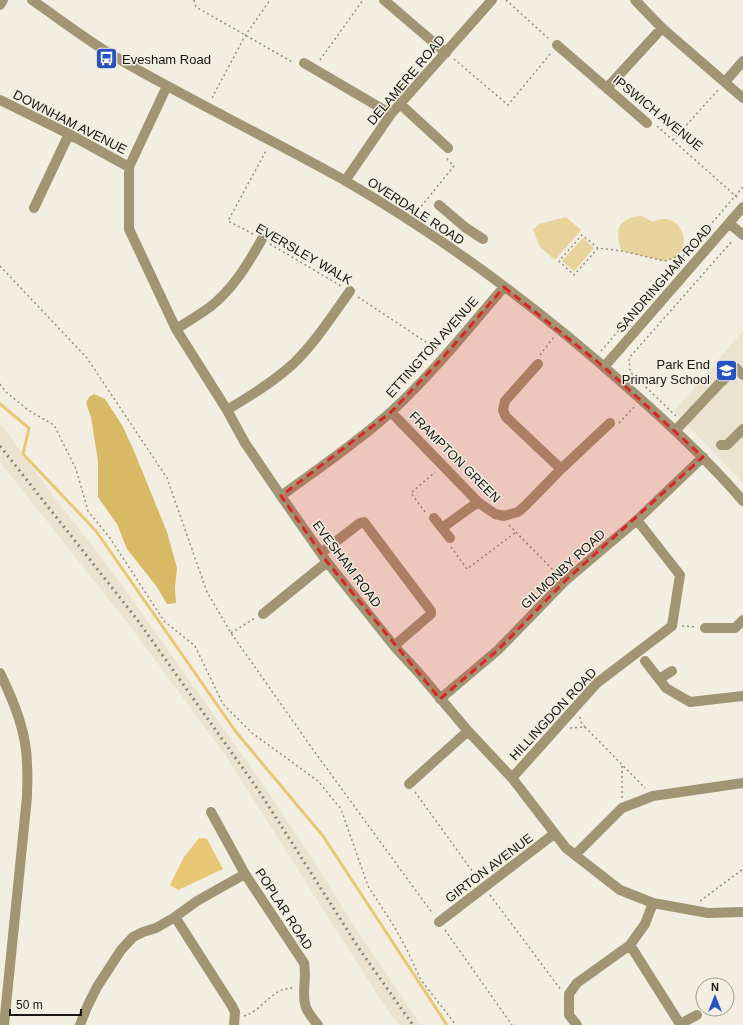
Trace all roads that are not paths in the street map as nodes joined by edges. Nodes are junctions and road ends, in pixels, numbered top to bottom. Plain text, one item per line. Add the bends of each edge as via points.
1 (3, 0) edge
2 (32, 0) edge
3 (384, 0) edge
4 (492, 0) edge
5 (635, 0) edge
6 (0, 5) edge
7 (662, 28) junction
8 (557, 45) road end
9 (446, 53) junction
10 (743, 61) edge
11 (304, 63) road end
12 (725, 82) junction
13 (167, 86) junction
14 (607, 88) junction
15 (743, 98) edge
16 (0, 100) edge
17 (400, 104) junction
18 (391, 114) junction
19 (647, 123) road end
20 (69, 134) junction
21 (446, 152) road end
22 (129, 167) junction
23 (345, 181) junction
24 (439, 205) dead end
25 (743, 207) edge
26 (34, 208) dead end
27 (729, 222) junction
28 (741, 233) edge
29 (483, 238) dead end
30 (262, 239) road end
31 (504, 286) junction
32 (350, 291) road end
33 (176, 329) junction
34 (538, 364) road end
35 (604, 367) junction
36 (743, 375) edge
37 (227, 410) junction
38 (391, 412) junction
39 (610, 423) road end
40 (743, 429) edge
41 (676, 431) junction
42 (721, 444) dead end
43 (703, 457) junction
44 (560, 469) junction
45 (281, 496) junction
46 (743, 501) edge
47 (478, 502) junction
48 (434, 518) dead end
49 (637, 520) junction
50 (442, 528) junction
51 (450, 538) dead end
52 (321, 552) junction
53 (327, 562) junction
54 (263, 614) road end
55 (743, 620) edge
56 (705, 628) road end
57 (394, 646) junction
58 (645, 661) dead end
59 (672, 671) dead end
60 (0, 674) edge
61 (659, 679) junction
62 (743, 696) edge
63 (440, 698) junction
64 (468, 731) junction
65 (512, 778) junction
66 (743, 783) edge
67 (409, 784) dead end
68 (211, 812) dead end
69 (554, 834) junction
70 (575, 855) junction
71 (245, 874) junction
72 (653, 903) junction
73 (743, 912) edge
74 (175, 917) junction
75 (439, 922) road end
76 (630, 945) junction
77 (695, 1015) edge
78 (235, 1021) edge
79 (4, 1025) edge
80 (80, 1025) edge
81 (318, 1025) edge
82 (577, 1025) edge

1 - 6 street
2 - 13 street, OVERDALE ROAD via 110,54
3 - 9 street
4 - 9 street, DELAMERE ROAD
5 - 7 street
7 - 12 street
7 - 14 street
8 - 14 street, IPSWICH AVENUE
9 - 17 street, DELAMERE ROAD
10 - 12 street
11 - 18 street
12 - 15 street
13 - 22 street, EVESHAM ROAD
13 - 23 street, OVERDALE ROAD
14 - 19 street, IPSWICH AVENUE
16 - 20 street, DOWNHAM AVENUE
17 - 18 street, DELAMERE ROAD
17 - 21 street
18 - 23 street, DELAMERE ROAD
20 - 22 street, DOWNHAM AVENUE
20 - 26 street
22 - 33 street, EVESHAM ROAD via 129,229
23 - 31 street, OVERDALE ROAD via 410,220
24 - 29 street via 466,228
25 - 27 street, SANDRINGHAM ROAD
27 - 28 street
27 - 35 street, SANDRINGHAM ROAD
30 - 33 street via 247,267 230,288 210,307
31 - 35 street, OVERDALE ROAD
31 - 38 street, ETTINGTON AVENUE via 420,383
32 - 37 street via 293,364 265,386
33 - 37 street, EVESHAM ROAD
34 - 44 street via 505,401 503,410 506,417
35 - 41 street, OVERDALE ROAD
36 - 41 street via 736,368
37 - 45 street, EVESHAM ROAD
38 - 45 street, ETTINGTON AVENUE
38 - 47 street, FRAMPTON GREEN
39 - 44 street, FRAMPTON GREEN
40 - 42 street via 727,444
41 - 43 street, OVERDALE ROAD
43 - 46 street, OVERDALE ROAD
43 - 49 street, GILMONBY ROAD
44 - 47 street, FRAMPTON GREEN via 526,505 511,515 495,514
45 - 52 street, EVESHAM ROAD
47 - 50 street
48 - 50 street
49 - 63 street, GILMONBY ROAD via 565,582 498,650
49 - 65 street, HILLINGDON ROAD via 680,575 672,626 597,683
50 - 51 street
52 - 53 street, EVESHAM ROAD
52 - 57 street via 364,522 431,611 431,614
53 - 54 street
53 - 57 street, EVESHAM ROAD
55 - 56 street via 735,628
57 - 63 street, EVESHAM ROAD
58 - 61 street
59 - 61 street
60 - 79 street via 20,720 27,765 27,797
61 - 62 street via 666,688 690,702
63 - 64 street, EVESHAM ROAD
64 - 65 street, EVESHAM ROAD
64 - 67 street
65 - 69 street, EVESHAM ROAD
66 - 70 street via 653,796 622,808
68 - 71 street, POPLAR ROAD
69 - 70 street, EVESHAM ROAD
69 - 75 street, GIRTON AVENUE
70 - 72 street, EVESHAM ROAD via 620,890
71 - 74 street
71 - 81 street, POPLAR ROAD via 301,957 306,970 304,1003
72 - 73 street, EVESHAM ROAD via 708,913
72 - 76 street via 645,924
74 - 78 street via 232,1006
74 - 80 street via 156,928 138,934 127,943 97,987
76 - 77 street via 680,1024
76 - 82 street via 577,983 569,994 570,1015

